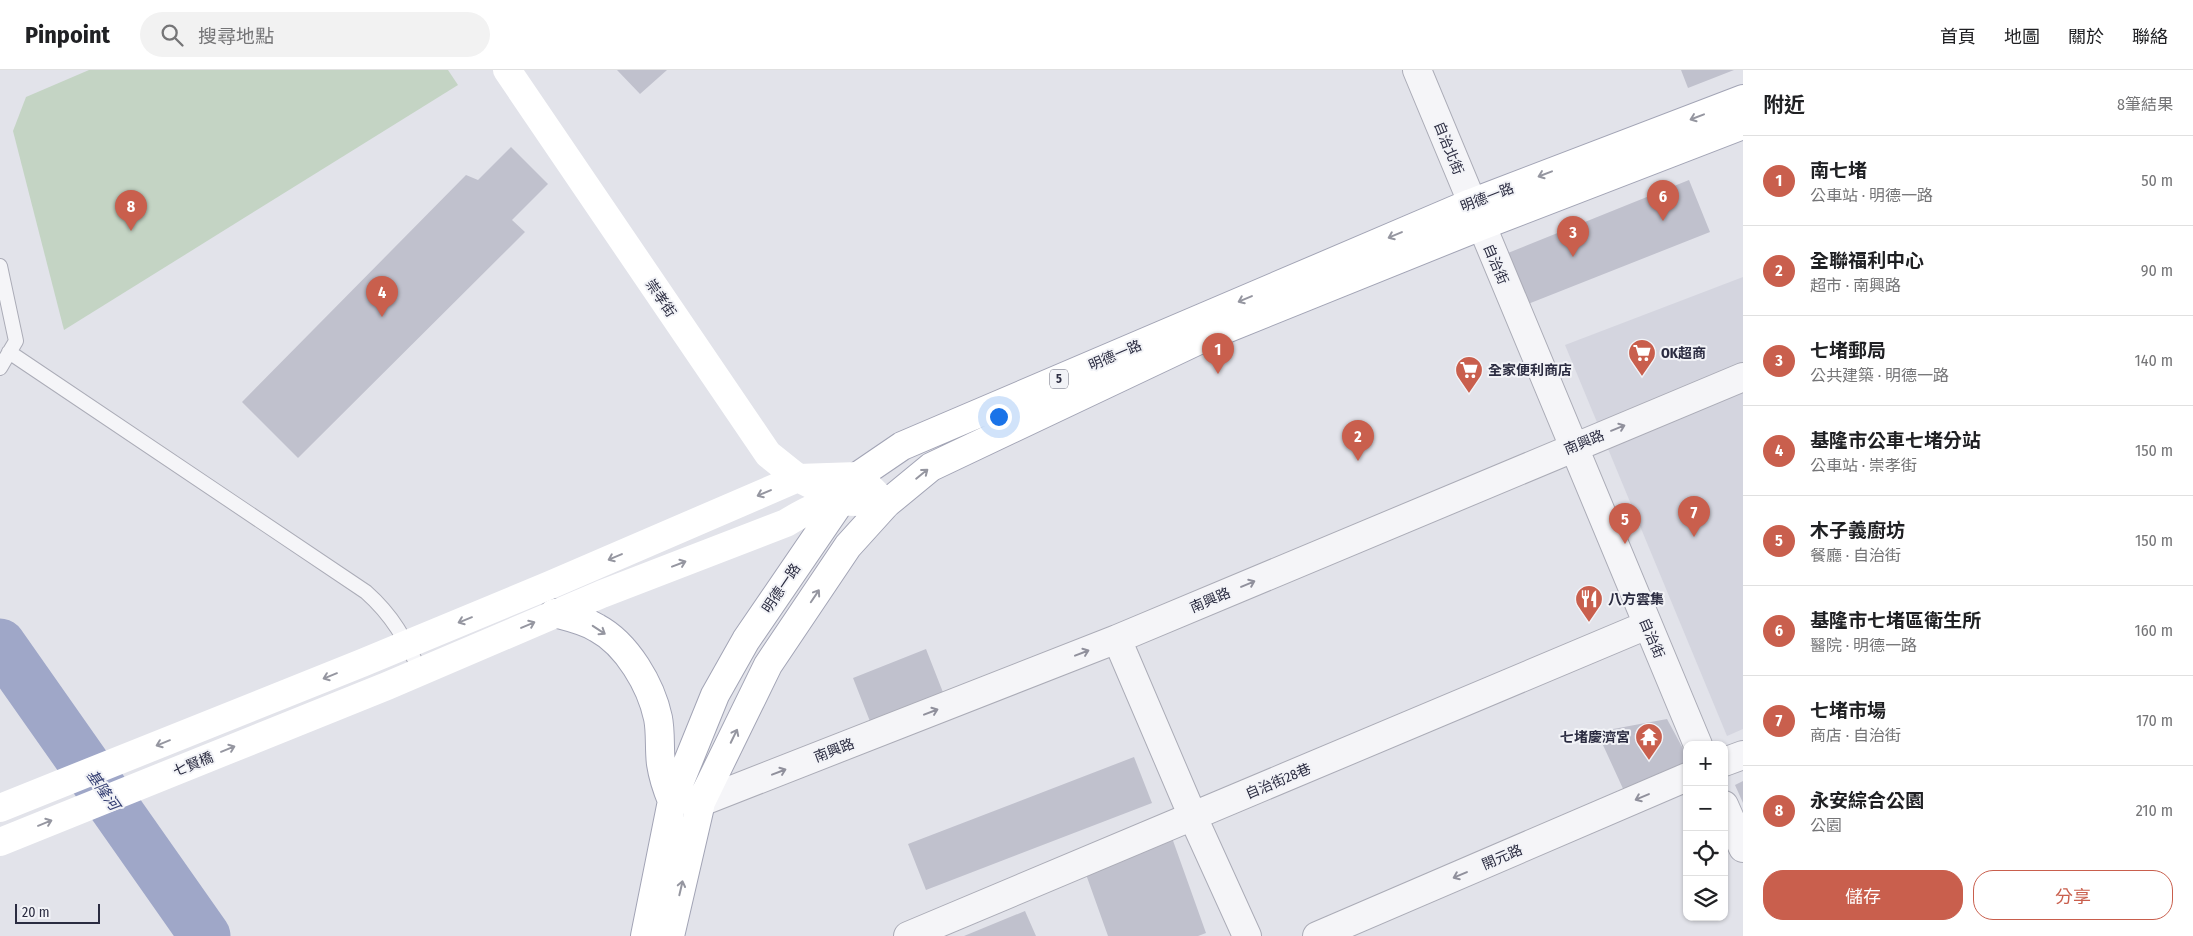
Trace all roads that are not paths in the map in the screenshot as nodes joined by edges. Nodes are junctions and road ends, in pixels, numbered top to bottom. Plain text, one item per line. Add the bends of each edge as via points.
1 (507, 70) edge
2 (1417, 70) edge
3 (1743, 99) edge
4 (1743, 125) edge
5 (1476, 214) junction
6 (0, 266) edge
7 (9, 352) junction
8 (0, 368) edge
9 (1743, 377) edge
10 (1572, 447) junction
11 (858, 476) junction
12 (798, 478) junction
13 (840, 501) junction
14 (886, 504) junction
15 (554, 613) junction
16 (1647, 625) junction
17 (1117, 639) junction
18 (408, 644) junction
19 (420, 672) junction
20 (1696, 741) edge
21 (1743, 755) edge
22 (1728, 761) edge
23 (1683, 779) edge
24 (672, 801) junction
25 (701, 802) junction
26 (0, 808) edge
27 (1728, 814) edge
28 (1193, 817) junction
29 (0, 842) edge
30 (1743, 848) edge
31 (645, 936) edge
32 (670, 936) edge
33 (908, 936) edge
34 (1248, 936) edge
35 (1318, 936) edge

1 - 12 main road, 崇孝街 via 768,454
2 - 5 street, 自治北街
3 -> 5 main road, 明德一路 / 5
4 - 5 main road, 明德一路 / 5
5 - 10 street, 自治街
5 -> 11 main road, 明德一路 / 5 via 902,446
14 -> 5 main road, 明德一路 / 5 via 931,467
6 - 7 lane via 16,341
7 - 8 lane
7 - 18 lane via 366,592 383,607
10 -> 9 street, 南興路
10 - 16 street, 自治街
17 -> 10 street, 南興路
11 - 12 main road
11 - 13 main road, 明德一路 / 5
11 - 14 main road
12 - 13 main road, 崇孝街
12 -> 18 main road
13 - 14 main road
15 -> 13 main road, 七賢橋 via 786,523 814,506
13 - 24 main road, 明德一路 / 5 via 746,640 715,695
25 -> 14 main road, 明德一路 / 5 via 768,665 848,546
19 -> 15 main road, 七賢橋
15 -> 24 main road via 599,628 640,670 658,719 661,765
16 - 20 street, 自治街
16 - 28 street, 自治街28巷
25 -> 17 street, 南興路
17 - 28 street
18 - 19 lane
18 -> 26 main road
29 -> 19 main road, 七賢橋
21 - 22 street
23 -> 35 street, 開元路
24 - 25 main road, 南興路
24 - 31 main road, 明德一路 / 5
32 -> 25 main road, 明德一路 / 5
27 - 30 street
28 - 33 street, 自治街28巷
28 - 34 street

